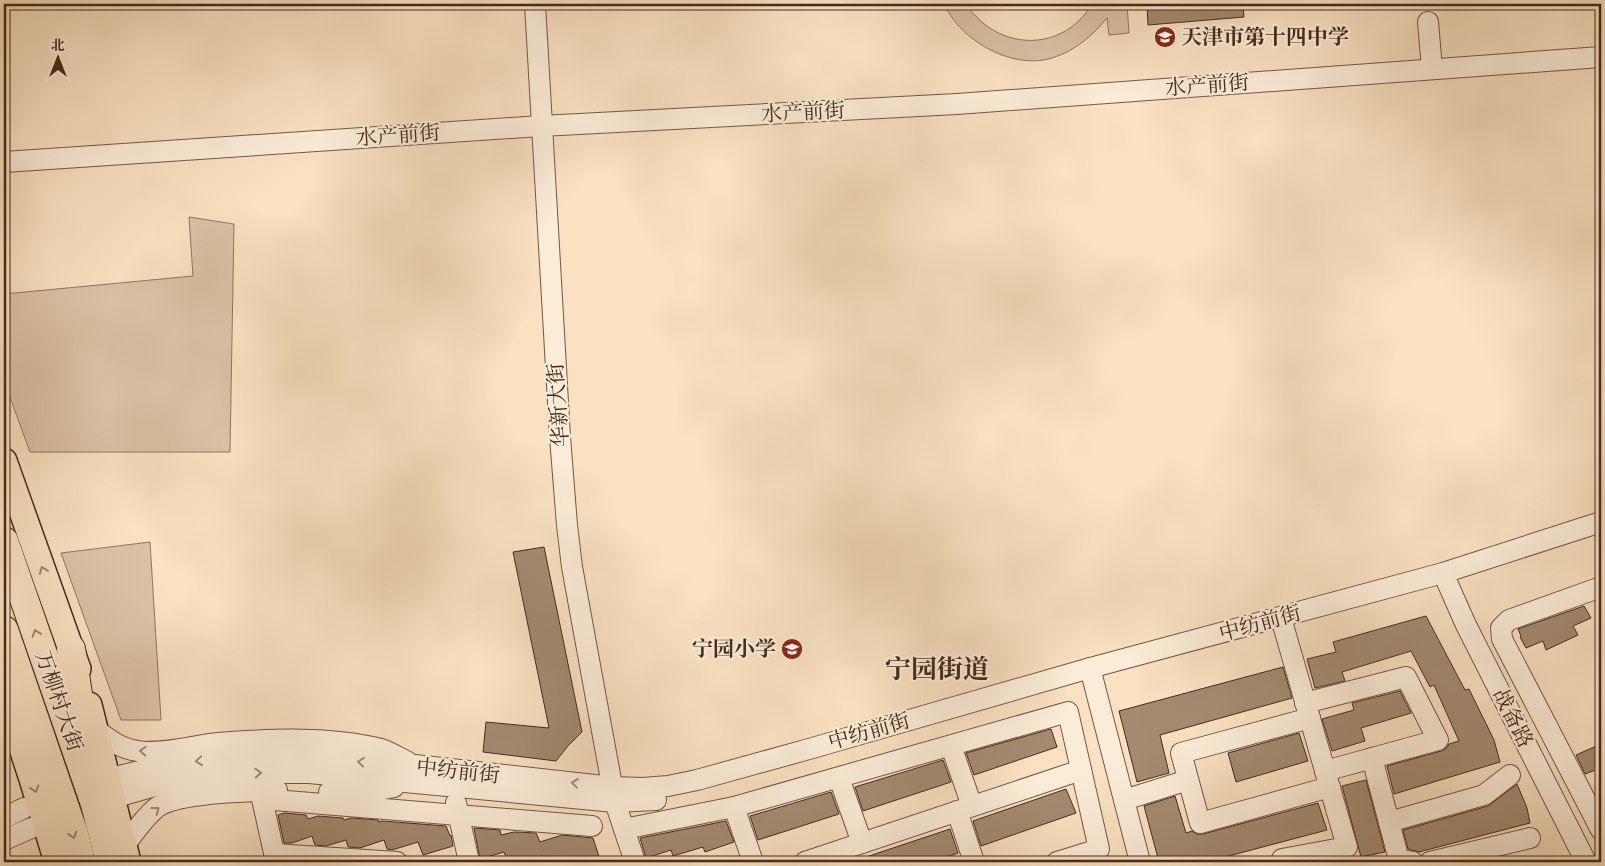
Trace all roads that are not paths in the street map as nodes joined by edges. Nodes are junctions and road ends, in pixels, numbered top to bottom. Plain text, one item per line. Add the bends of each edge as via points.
1 (535, 4) edge
2 (1428, 22) dead end
3 (1601, 57) edge
4 (1432, 68) junction
5 (541, 126) junction
6 (4, 162) edge
7 (4, 462) edge
8 (1601, 522) edge
9 (1601, 536) edge
10 (4, 541) edge
11 (1445, 579) junction
12 (1601, 587) edge
13 (1282, 623) junction
14 (4, 630) edge
15 (71, 649) junction
16 (1091, 675) junction
17 (4, 683) edge
18 (4, 693) edge
19 (1308, 710) junction
20 (95, 729) junction
21 (951, 746) junction
22 (1372, 758) junction
23 (1081, 770) junction
24 (413, 774) junction
25 (1510, 775) dead end
26 (839, 778) junction
27 (1327, 779) junction
28 (1188, 780) junction
29 (122, 785) dead end
30 (452, 787) junction
31 (614, 794) junction
32 (1124, 800) junction
33 (94, 804) junction
34 (65, 807) junction
35 (734, 807) junction
36 (24, 808) dead end
37 (965, 809) junction
38 (458, 815) junction
39 (4, 818) edge
40 (1389, 822) junction
41 (592, 826) dead end
42 (31, 828) dead end
43 (624, 829) junction
44 (1601, 830) edge
45 (1530, 838) dead end
46 (4, 840) edge
47 (862, 843) junction
48 (121, 857) edge
49 (275, 858) edge
50 (324, 859) edge
51 (1282, 859) dead end
52 (57, 862) edge
53 (81, 862) edge
54 (397, 862) edge
55 (469, 862) edge
56 (635, 862) edge
57 (753, 862) edge
58 (809, 862) edge
59 (974, 862) edge
60 (1057, 862) edge
61 (1140, 862) edge
62 (1413, 862) edge
63 (1430, 862) edge
64 (1586, 862) edge

1 - 5 street, 华新大街
2 - 4 street
3 - 4 street, 水产前街
4 - 5 street, 水产前街 via 957,104
5 - 6 street, 水产前街
5 - 31 street, 华新大街 via 567,525
15 -> 7 main road
8 - 11 street, 中纺前街
9 - 11 street via 1484,574
33 -> 10 highway, 万柳村大街
11 - 13 street, 中纺前街
11 - 64 street, 战备路
12 - 44 street via 1509,620 1501,628 1502,639
13 - 16 street, 中纺前街
13 - 19 street
14 - 34 highway, 万柳村大街
15 - 20 main road
15 - 33 highway
16 - 31 street, 中纺前街 via 697,780
16 - 32 street
17 - 34 main road
18 -> 52 main road
19 - 22 street via 1406,677 1438,740
19 - 27 street
19 - 28 street via 1181,753
24 -> 20 street via 383,750 354,744 292,739 139,752 114,743
20 - 48 main road
21 - 23 street via 1068,712
21 - 26 street
21 - 37 street
22 - 27 street
22 - 40 street
23 - 37 street
23 - 60 street via 1099,849
24 - 29 street, 中纺前街 via 389,765 287,755 250,756 173,764
24 - 30 street
31 -> 24 street, 中纺前街
48 -> 24 street via 142,823 158,807 180,799 217,793 280,790 378,791
25 - 40 street via 1484,795
26 - 35 street
26 - 47 street
27 - 28 street via 1200,823
27 - 51 street via 1347,847
28 - 32 street
30 - 31 street
30 - 38 street
31 - 43 street, 华新大街
32 - 61 street
33 - 48 highway, 万柳村大街
34 -> 53 highway, 万柳村大街
35 - 43 street
35 - 57 street
36 - 39 street
37 - 47 street
37 - 59 street
38 - 41 street
38 - 49 street via 262,799
38 - 55 street
40 - 62 street via 1399,860
42 - 46 street
43 - 56 street, 华新大街
45 - 63 street
47 - 58 street
49 - 50 street
50 - 54 street

